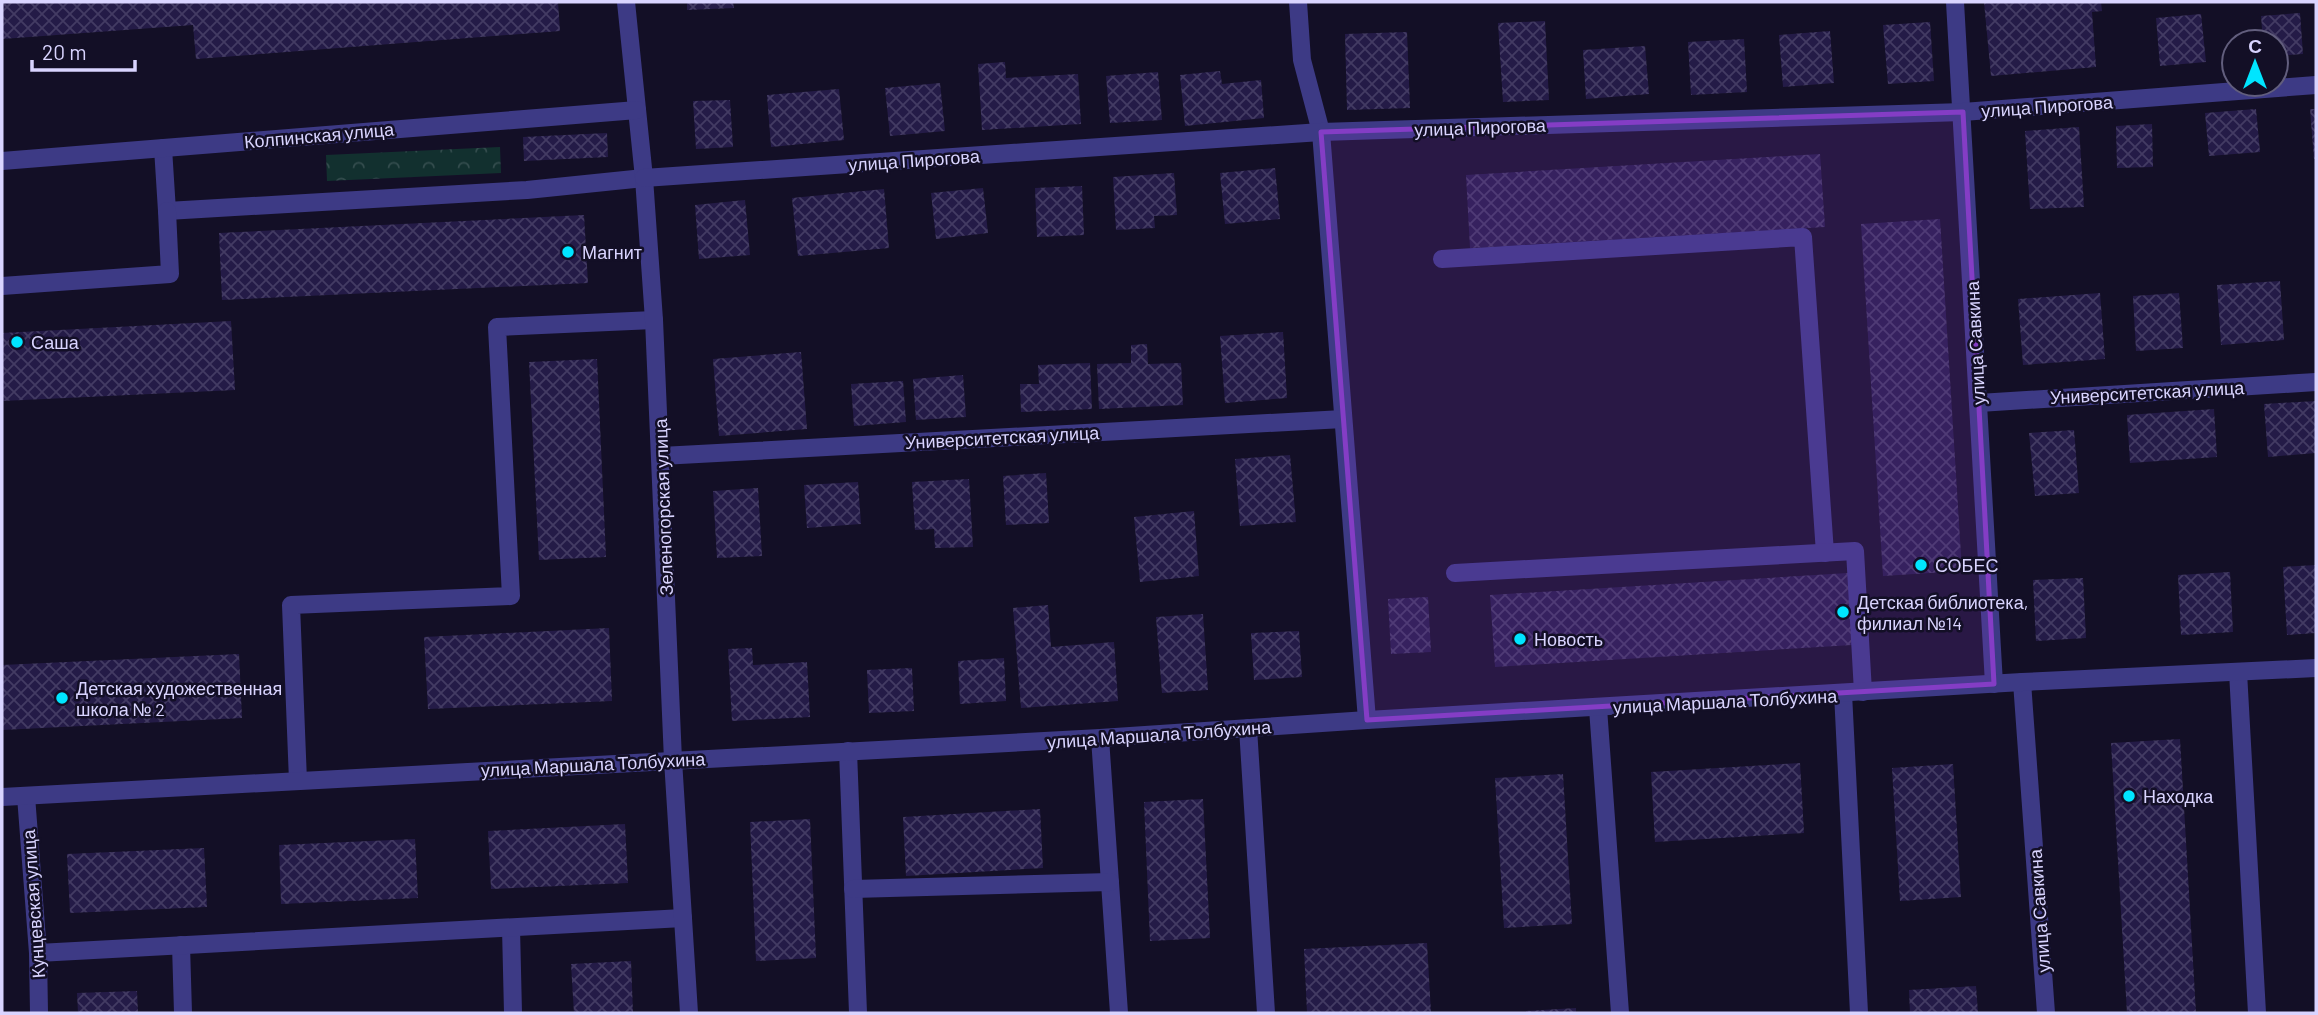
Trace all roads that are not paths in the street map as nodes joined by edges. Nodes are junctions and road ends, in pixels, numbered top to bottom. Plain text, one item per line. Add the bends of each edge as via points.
1 (626, 2) edge
2 (1298, 2) edge
3 (1955, 2) edge
4 (2316, 85) edge
5 (637, 110) junction
6 (1963, 112) junction
7 (1321, 132) junction
8 (163, 148) junction
9 (2, 161) edge
10 (644, 178) junction
11 (167, 211) junction
12 (1442, 259) dead end
13 (2, 286) edge
14 (654, 320) junction
15 (2316, 382) edge
16 (1979, 402) junction
17 (1343, 419) junction
18 (661, 456) junction
19 (1825, 553) junction
20 (1455, 573) dead end
21 (2316, 668) edge
22 (2238, 672) junction
23 (2022, 682) junction
24 (1994, 684) junction
25 (1863, 692) junction
26 (1843, 693) junction
27 (1598, 708) junction
28 (1367, 720) junction
29 (1248, 728) junction
30 (1100, 738) junction
31 (848, 751) junction
32 (673, 760) junction
33 (298, 781) junction
34 (26, 796) junction
35 (2, 797) edge
36 (1110, 882) junction
37 (853, 889) junction
38 (683, 918) junction
39 (511, 928) junction
40 (181, 945) junction
41 (38, 953) junction
42 (39, 1013) edge
43 (183, 1013) edge
44 (513, 1013) edge
45 (689, 1013) edge
46 (859, 1013) edge
47 (1119, 1013) edge
48 (1266, 1013) edge
49 (1620, 1013) edge
50 (1859, 1013) edge
51 (2046, 1013) edge
52 (2257, 1013) edge

1 - 5 street, Зеленогорская улица
2 - 7 street via 1302,60
3 - 6 street, улица Савкина
4 - 6 street, улица Пирогова
5 - 8 street, Колпинская улица
5 - 10 street, Зеленогорская улица
6 - 7 street, улица Пирогова
6 - 16 street, улица Савкина
7 - 10 street, улица Пирогова
7 - 17 street
8 - 9 street, Колпинская улица
8 - 11 street
10 - 11 street, улица Пирогова via 527,190
10 - 14 street, Зеленогорская улица
11 - 13 street via 170,274
12 - 19 street via 1803,237
14 - 18 street, Зеленогорская улица
14 - 33 street via 496,327 511,596 291,605
15 - 16 street, Университетская улица
16 - 24 street, улица Савкина
17 - 18 street, Университетская улица
17 - 28 street
18 - 32 street, Зеленогорская улица
19 - 20 street
19 - 25 street via 1855,551
21 - 22 street, улица Маршала Толбухина
22 - 23 street, улица Маршала Толбухина
22 - 52 street
23 - 24 street, улица Маршала Толбухина
23 - 51 street, улица Савкина
24 - 25 street, улица Маршала Толбухина
25 - 26 street, улица Маршала Толбухина
26 - 27 street, улица Маршала Толбухина
26 - 50 street
27 - 28 street, улица Маршала Толбухина
27 - 49 street
28 - 29 street, улица Маршала Толбухина
29 - 30 street, улица Маршала Толбухина
29 - 48 street
30 - 31 street, улица Маршала Толбухина
30 - 36 street
31 - 32 street, улица Маршала Толбухина
31 - 37 street
32 - 33 street, улица Маршала Толбухина
32 - 38 street, Зеленогорская улица
33 - 34 street, улица Маршала Толбухина
34 - 35 street, улица Маршала Толбухина
34 - 41 street, Кунцевская улица
36 - 37 street
36 - 47 street
37 - 46 street
38 - 39 street
38 - 45 street, Зеленогорская улица
39 - 40 street
39 - 44 street
40 - 41 street
40 - 43 street
41 - 42 street, Кунцевская улица

